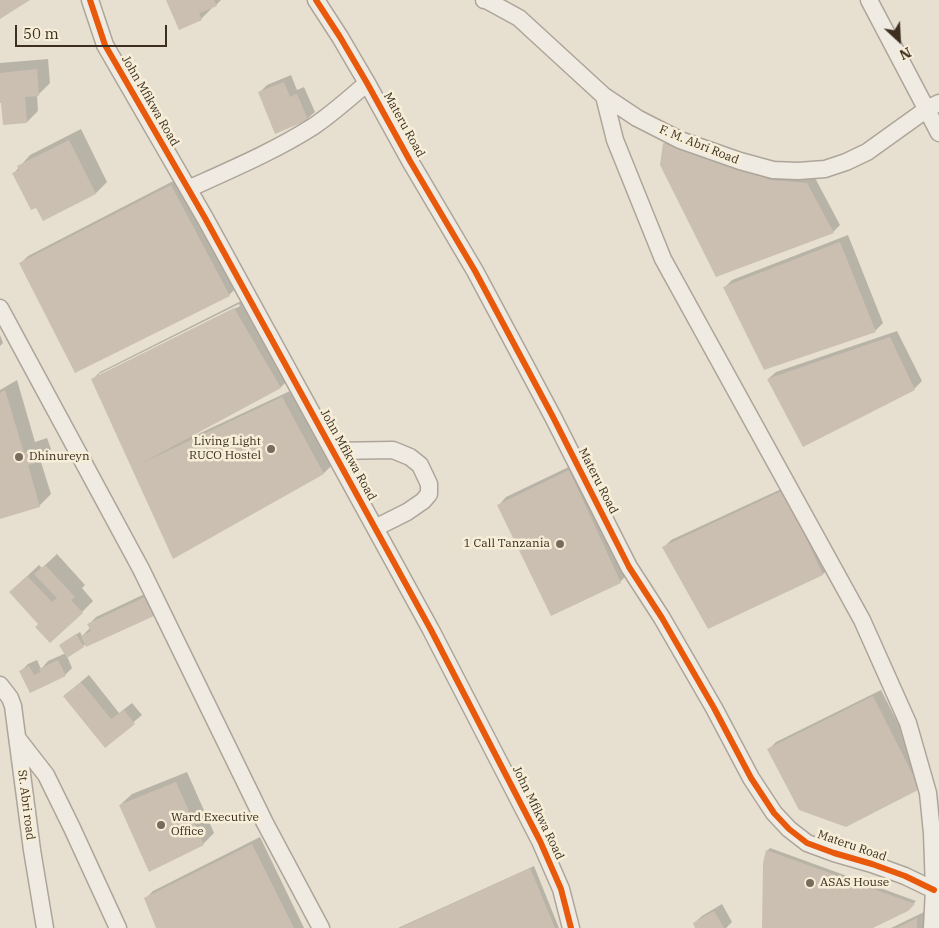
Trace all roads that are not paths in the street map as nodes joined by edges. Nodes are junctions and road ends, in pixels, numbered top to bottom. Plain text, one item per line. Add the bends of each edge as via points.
1 (90, 0) edge
2 (316, 0) edge
3 (485, 0) edge
4 (870, 0) edge
5 (367, 83) junction
6 (604, 96) junction
7 (933, 106) edge
8 (939, 133) edge
9 (188, 189) junction
10 (0, 308) edge
11 (333, 451) junction
12 (375, 528) junction
13 (0, 685) edge
14 (18, 739) junction
15 (934, 890) junction
16 (45, 928) edge
17 (118, 928) edge
18 (321, 928) edge
19 (571, 928) edge
20 (932, 928) edge

1 - 9 street, John Mfikwa Road via 105,45
2 - 5 street, Materu Road
3 - 6 street, F. M. Abri Road via 519,18
4 - 7 street
5 - 9 street via 313,126
5 - 15 street, Materu Road via 475,271 629,567 662,618 751,778 774,813 807,843 897,873
6 - 7 street, F. M. Abri Road via 637,118 680,140 773,170 798,171 846,162
6 - 15 street via 615,140 663,259 862,620 908,723 928,793
7 - 8 street
9 - 11 street, John Mfikwa Road
10 - 18 street via 141,569 265,823
11 - 12 street, John Mfikwa Road
11 - 12 street via 393,450 420,464 429,484 428,494 406,512
12 - 19 street, John Mfikwa Road via 540,840 561,889
13 - 14 street, St. Abri road via 13,706
14 - 16 street, St. Abri road
14 - 17 street via 46,775
15 - 20 street

